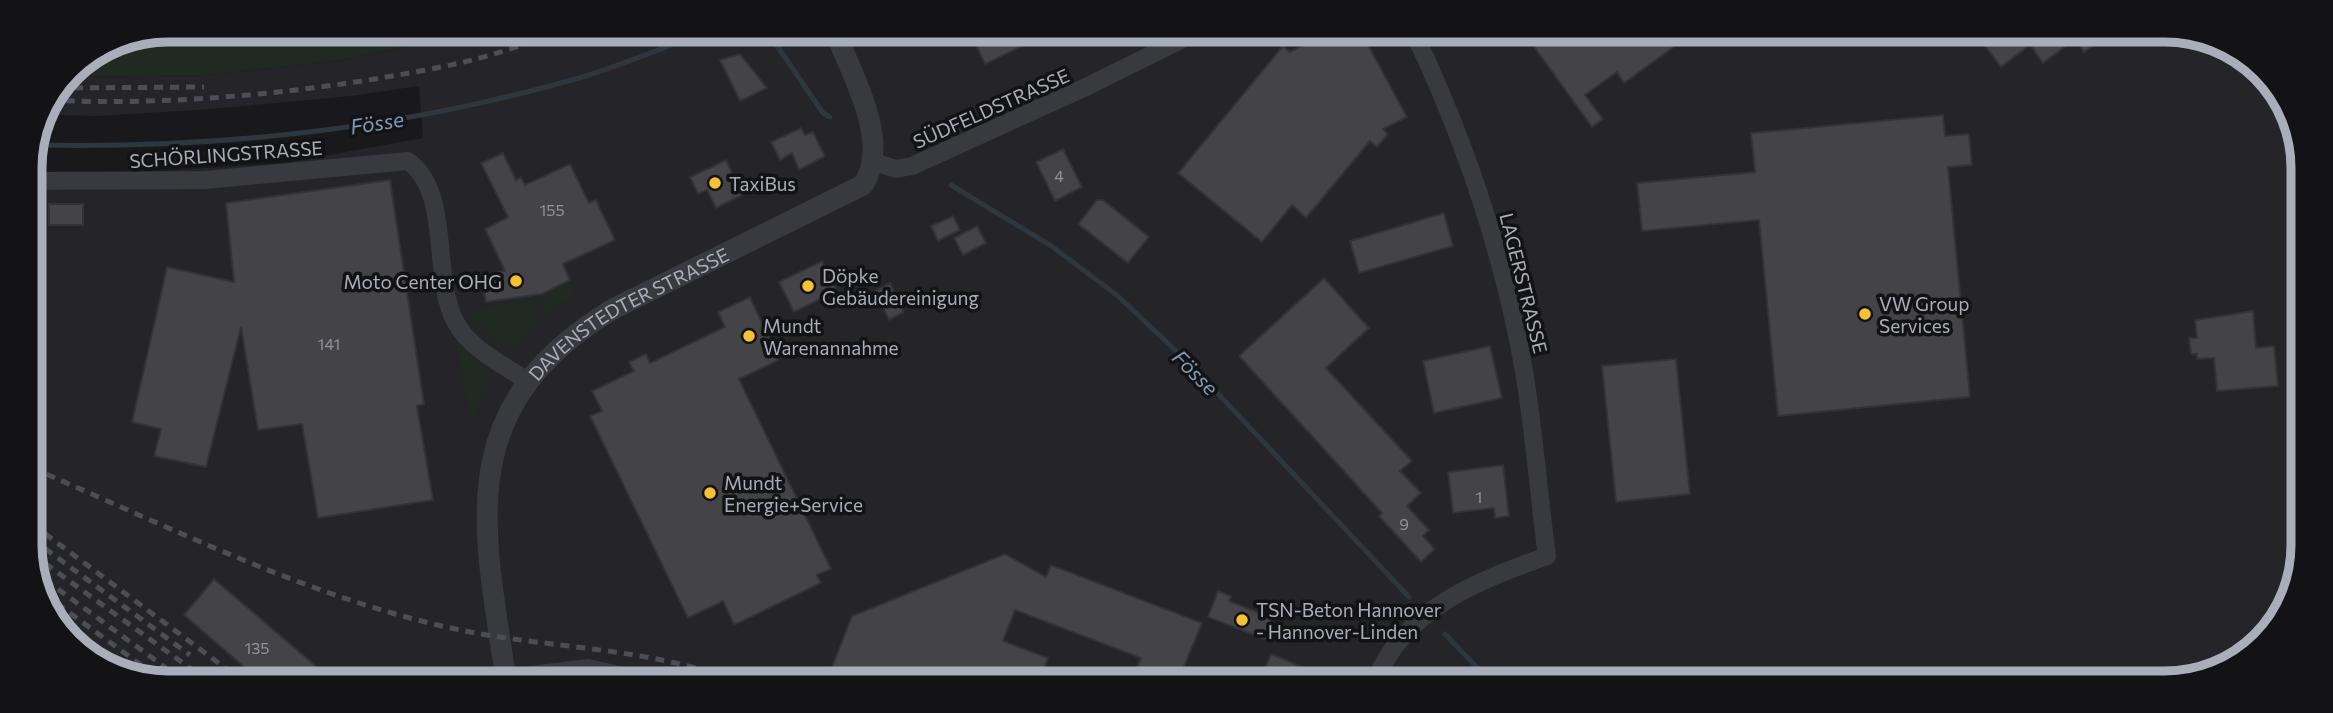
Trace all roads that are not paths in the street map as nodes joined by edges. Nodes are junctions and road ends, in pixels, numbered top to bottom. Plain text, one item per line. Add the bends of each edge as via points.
1 (839, 42) edge
2 (1177, 42) edge
3 (1418, 42) edge
4 (874, 162) junction
5 (42, 181) edge
6 (529, 382) junction
7 (505, 671) edge
8 (566, 671) edge
9 (601, 671) edge
10 (1380, 671) edge

1 - 4 street via 872,130
2 - 4 street, SÜDFELDSTRASSE via 912,166 896,169
3 - 10 street, LAGERSTRASSE via 1452,119 1500,265 1524,372 1547,556 1490,577 1436,605 1395,644
4 - 6 street, DAVENSTEDTER STRASSE via 863,185 851,194 612,309 582,328 555,350
5 - 6 street, SCHÖRLINGSTRASSE via 205,180 408,161 423,172 431,193 448,302 456,322 481,350
6 - 7 street, DAVENSTEDTER STRASSE via 505,422 490,466 485,506 486,548
8 - 9 street

